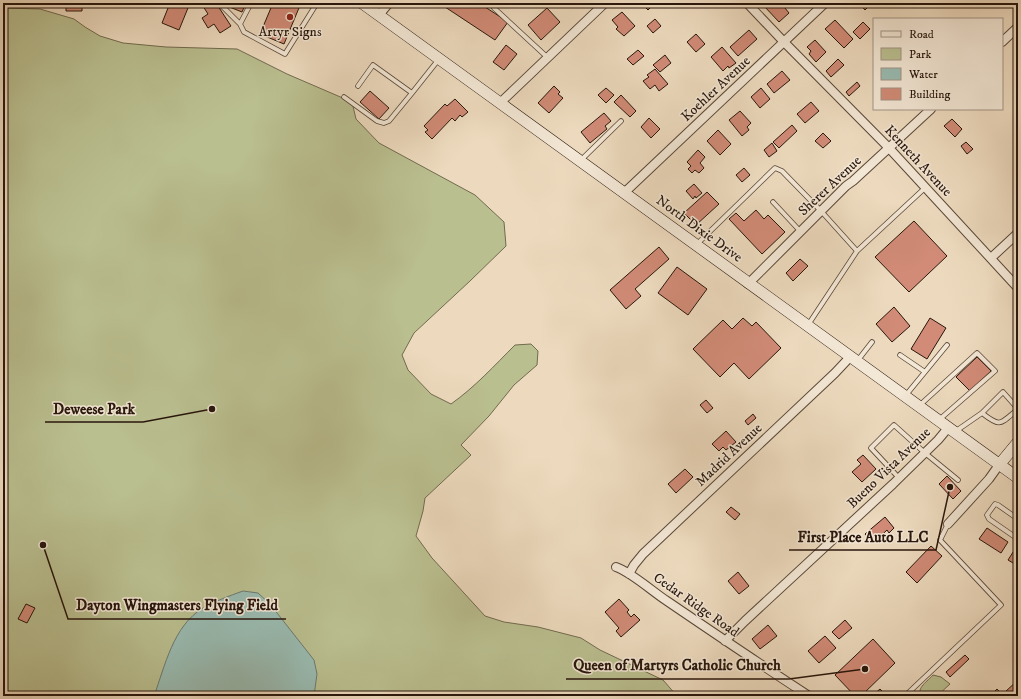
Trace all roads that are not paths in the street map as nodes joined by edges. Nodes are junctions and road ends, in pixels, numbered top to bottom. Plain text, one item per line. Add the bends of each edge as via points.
1 (219, 3) edge
2 (251, 3) edge
3 (317, 3) edge
4 (362, 3) edge
5 (389, 3) edge
6 (492, 3) edge
7 (605, 3) edge
8 (747, 3) edge
9 (826, 3) edge
10 (379, 15) junction
11 (240, 24) junction
12 (1018, 27) edge
13 (1003, 41) edge
14 (784, 42) junction
15 (547, 57) junction
16 (439, 59) junction
17 (358, 86) dead end
18 (412, 93) junction
19 (344, 97) dead end
20 (500, 103) junction
21 (930, 110) edge
22 (621, 121) dead end
23 (889, 148) junction
24 (580, 161) junction
25 (926, 187) junction
26 (624, 193) junction
27 (773, 202) dead end
28 (821, 211) junction
29 (800, 231) junction
30 (1018, 233) edge
31 (695, 245) junction
32 (857, 251) junction
33 (991, 258) junction
34 (748, 284) junction
35 (1018, 288) edge
36 (807, 326) junction
37 (872, 342) dead end
38 (947, 345) dead end
39 (900, 355) dead end
40 (853, 360) junction
41 (925, 372) junction
42 (905, 397) junction
43 (918, 407) junction
44 (1018, 409) edge
45 (982, 412) junction
46 (938, 421) junction
47 (951, 430) junction
48 (1018, 442) edge
49 (925, 453) junction
50 (999, 465) junction
51 (899, 478) junction
52 (1018, 478) edge
53 (958, 480) dead end
54 (1018, 519) edge
55 (948, 524) joint
56 (1018, 540) edge
57 (616, 567) dead end
58 (629, 574) junction
59 (726, 641) junction
60 (809, 696) edge
61 (907, 696) edge

1 - 11 lane
2 - 11 lane
3 - 11 lane via 285,54 244,32
4 - 10 main road, North Dixie Drive
5 - 10 street
6 - 15 lane via 494,8
7 - 15 street
8 - 14 street, Kenneth Avenue
9 - 14 street, Koehler Avenue
10 - 16 main road, North Dixie Drive
12 - 13 street
14 - 23 street, Kenneth Avenue
14 - 26 street, Koehler Avenue
15 - 20 street
16 - 18 lane
16 - 20 main road, North Dixie Drive
17 - 18 lane via 373,65
18 - 19 lane via 389,121 384,123 377,121
20 - 24 main road, North Dixie Drive
21 - 23 street, Sherer Avenue
22 - 24 lane
23 - 25 street, Kenneth Avenue
23 - 28 street, Sherer Avenue
24 - 26 main road, North Dixie Drive
25 - 32 lane
25 - 33 street, Kenneth Avenue
26 - 31 main road, North Dixie Drive
27 - 29 lane
28 - 29 street, Sherer Avenue
28 - 31 lane via 782,170 775,168
28 - 32 lane
29 - 34 street, Sherer Avenue
30 - 33 street
31 - 34 main road, North Dixie Drive
32 - 36 lane
33 - 35 street, Kenneth Avenue
34 - 36 main road, North Dixie Drive
36 - 40 main road, North Dixie Drive
37 - 40 lane
38 - 41 lane
39 - 41 lane
40 - 42 main road, North Dixie Drive
40 - 58 street, Madrid Avenue via 835,373 643,554
41 - 42 lane
42 - 43 main road, North Dixie Drive
43 - 46 main road, North Dixie Drive
43 - 46 lane via 977,353 995,371
44 - 45 lane via 1002,422 995,423
44 - 45 lane via 1003,392
45 - 47 lane
46 - 47 main road, North Dixie Drive
47 - 49 street, Bueno Vista Avenue
47 - 50 main road, North Dixie Drive
48 - 50 main road
49 - 51 street, Bueno Vista Avenue
49 - 51 lane via 894,425 870,448
49 - 53 lane
50 - 52 main road, North Dixie Drive
50 - 55 street
51 - 59 street, Bueno Vista Avenue
54 - 56 lane via 994,504 987,515
55 - 61 lane via 940,540 1001,605
57 - 58 street, Cedar Ridge Road
58 - 59 street, Cedar Ridge Road
59 - 60 street, Cedar Ridge Road

